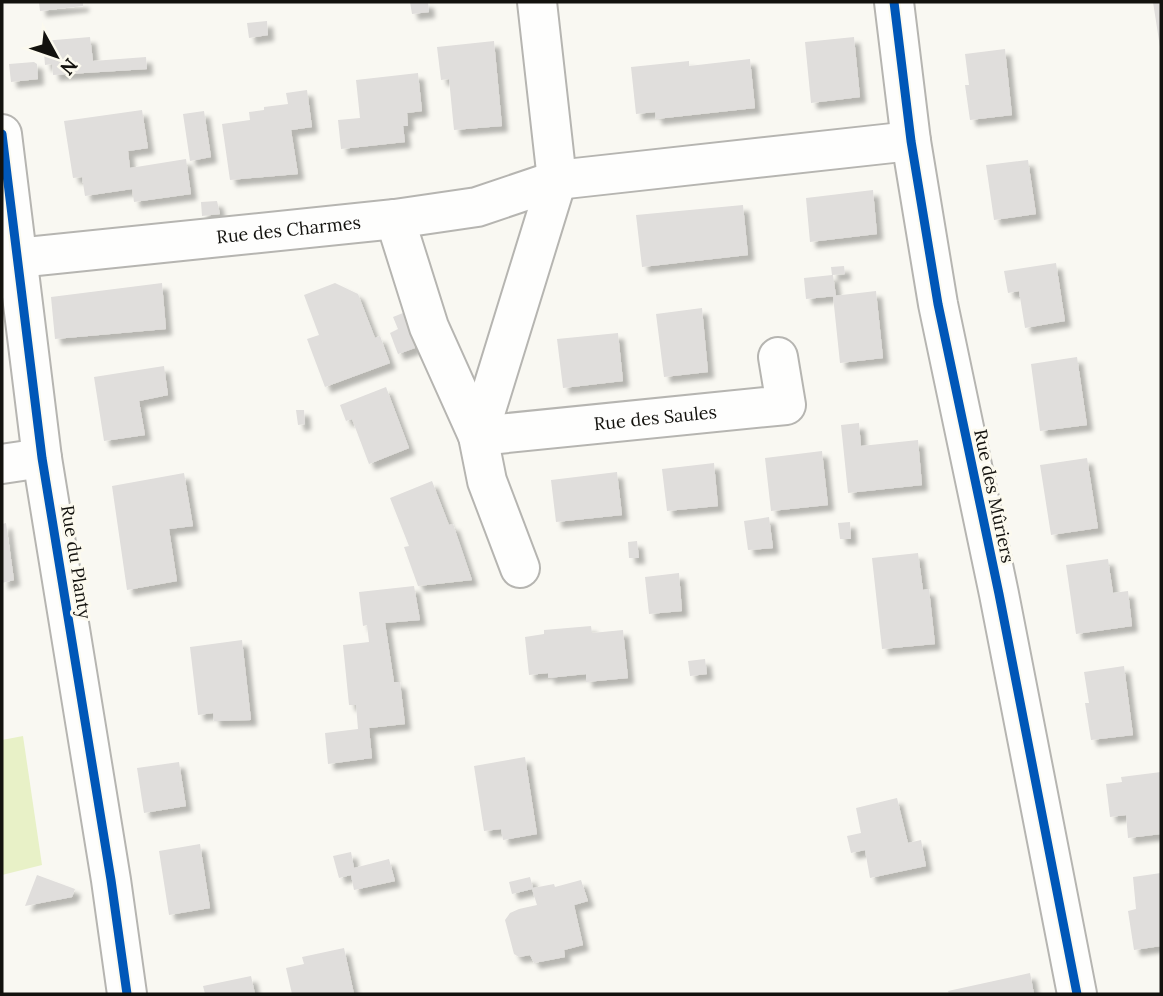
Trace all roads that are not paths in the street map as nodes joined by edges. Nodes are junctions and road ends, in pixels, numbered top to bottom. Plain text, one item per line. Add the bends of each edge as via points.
1 (537, 2) edge
2 (894, 2) edge
3 (2, 134) edge
4 (911, 141) junction
5 (4, 175) edge
6 (557, 180) junction
7 (395, 219) junction
8 (17, 258) junction
9 (778, 358) dead end
10 (478, 436) junction
11 (42, 458) junction
12 (2, 464) edge
13 (520, 568) dead end
14 (127, 994) edge
15 (1077, 994) edge

1 - 6 street
2 - 4 street, Rue des Mûriers
3 - 5 street, Rue du Planty
4 - 6 street, Rue des Charmes
4 - 15 street, Rue des Mûriers via 938,304
5 - 8 street, Rue du Planty
6 - 7 street, Rue des Charmes via 477,207
6 - 10 street
7 - 8 street, Rue des Charmes
7 - 10 street via 429,327
8 - 11 street, Rue du Planty
9 - 10 street, Rue des Saules via 786,405
10 - 13 street via 487,481
11 - 12 street
11 - 14 street, Rue du Planty

